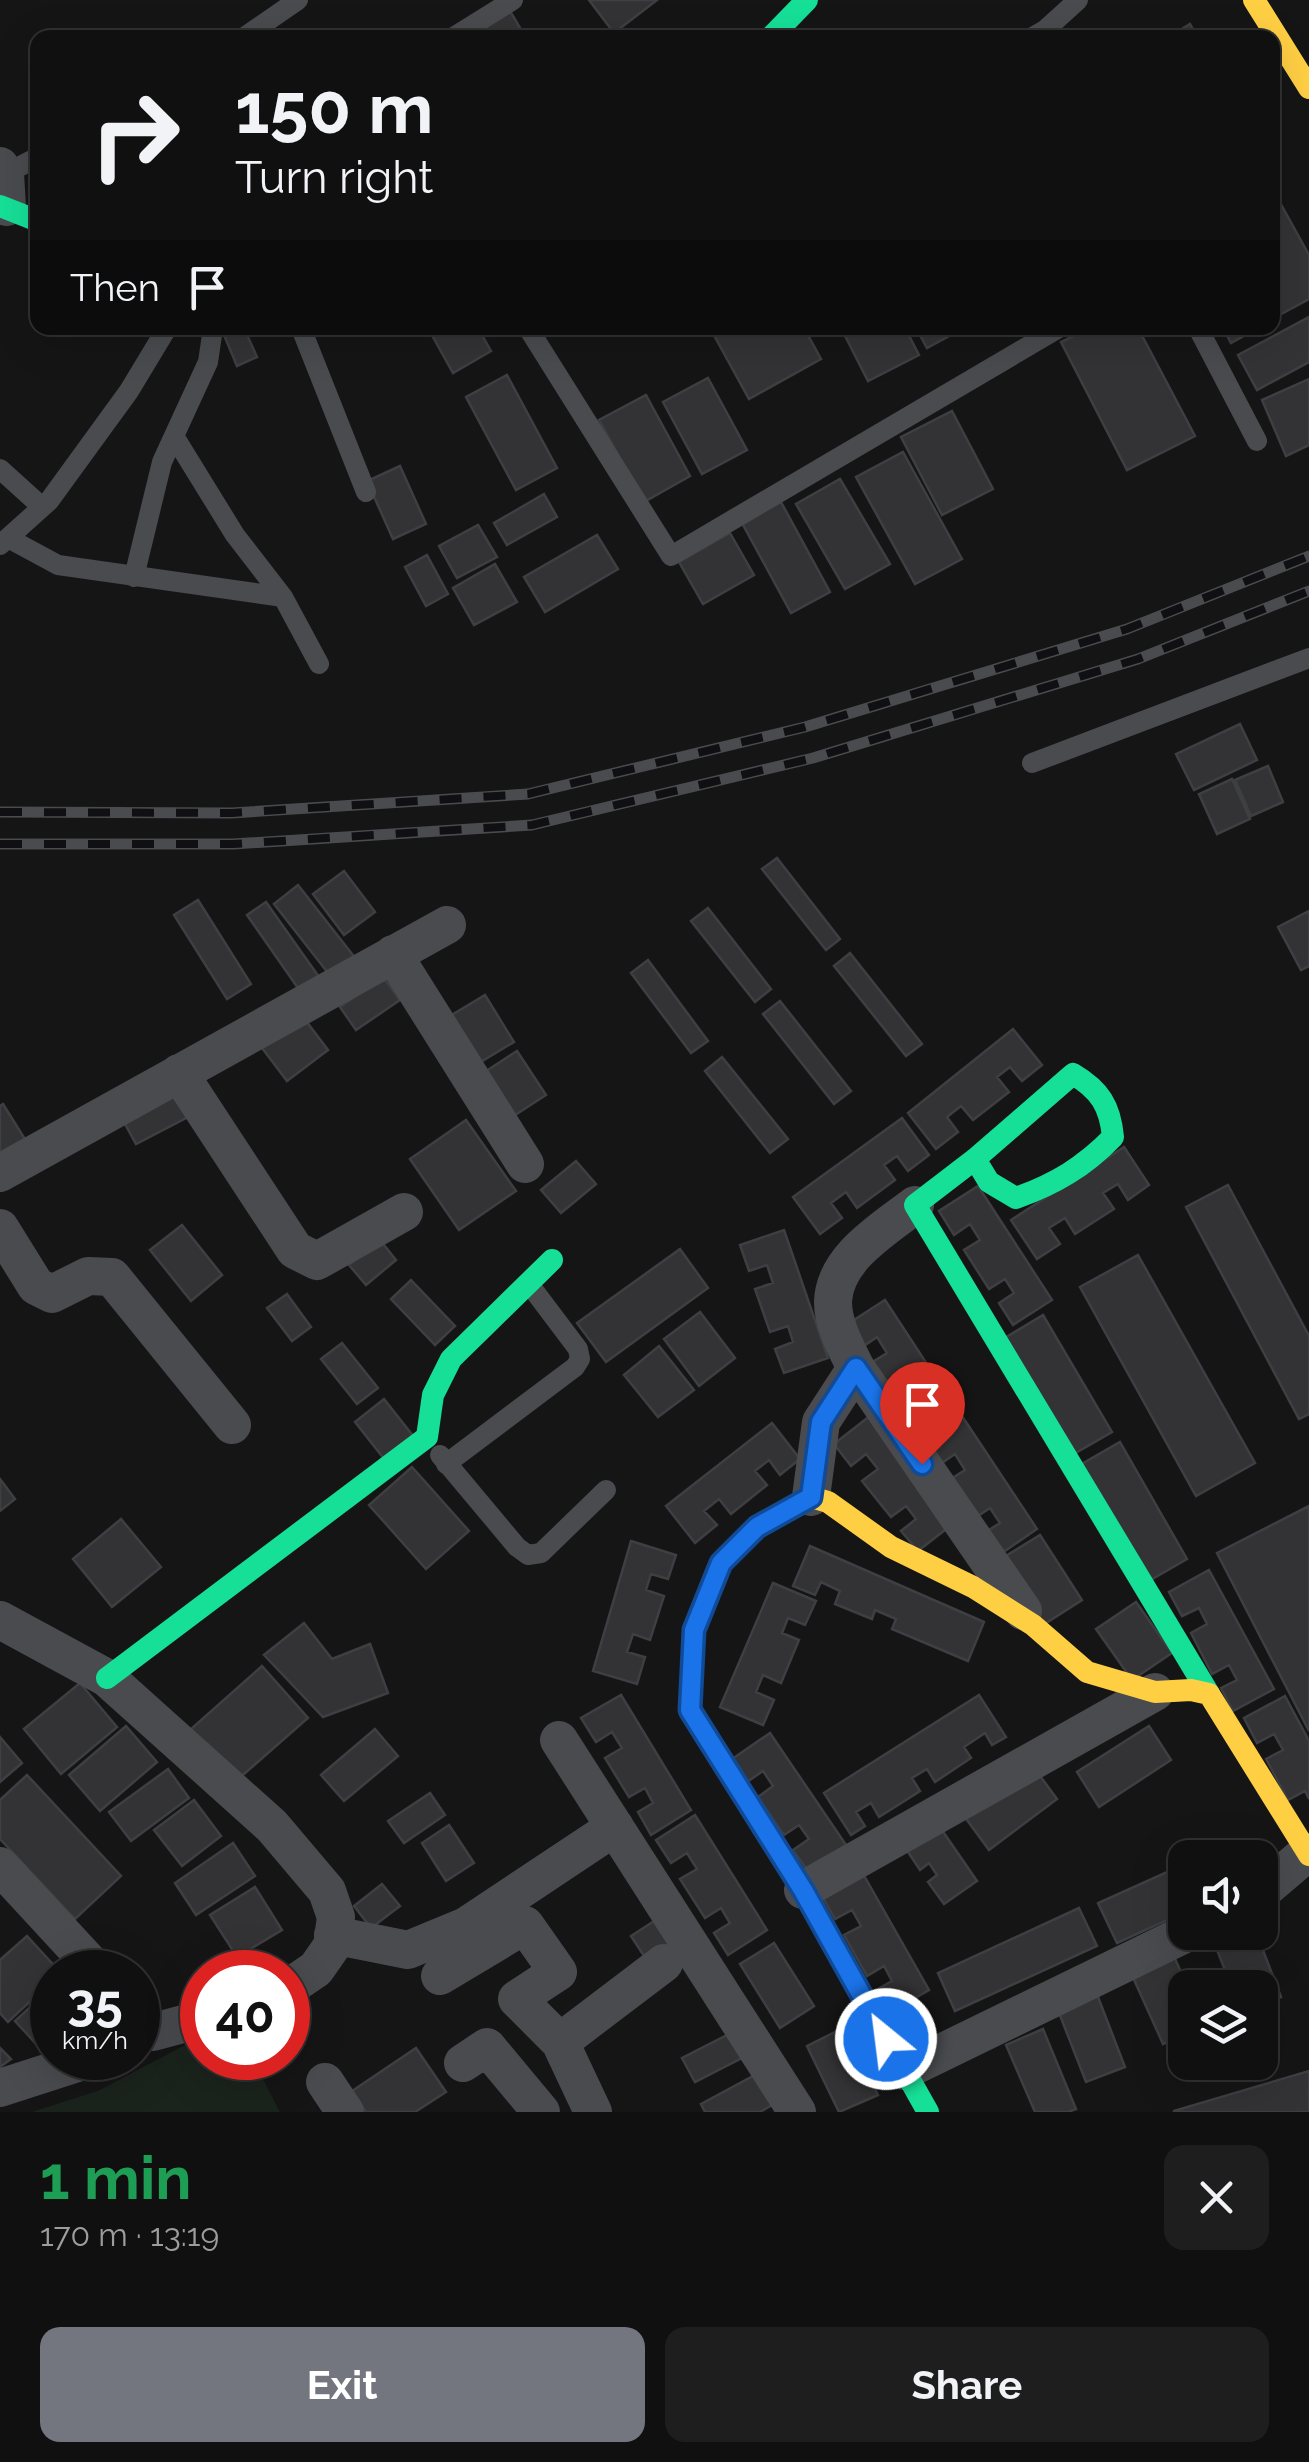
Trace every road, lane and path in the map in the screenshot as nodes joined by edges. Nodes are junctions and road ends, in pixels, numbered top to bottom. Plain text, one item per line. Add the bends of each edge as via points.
1 (298, 0) edge
2 (513, 0) edge
3 (808, 0) edge
4 (1078, 0) edge
5 (1254, 0) edge
6 (255, 30) edge
7 (465, 30) edge
8 (778, 30) edge
9 (1047, 30) edge
10 (1276, 30) edge
11 (1280, 35) edge
12 (1304, 67) edge
13 (163, 335) edge
14 (213, 335) edge
15 (304, 335) edge
16 (532, 335) edge
17 (1047, 335) edge
18 (1202, 335) edge
19 (174, 436) junction
20 (1257, 441) dead end
21 (0, 469) edge
22 (366, 492) dead end
23 (42, 507) junction
24 (4, 541) edge
25 (134, 577) junction
26 (282, 597) junction
27 (1309, 658) edge
28 (320, 664) dead end
29 (1032, 763) dead end
30 (448, 924) dead end
31 (393, 954) junction
32 (179, 1073) junction
33 (975, 1158) junction
34 (525, 1164) dead end
35 (0, 1173) edge
36 (916, 1205) junction
37 (404, 1212) dead end
38 (0, 1228) edge
39 (552, 1260) dead end
40 (528, 1282) junction
41 (856, 1368) junction
42 (232, 1426) dead end
43 (428, 1437) junction
44 (446, 1464) junction
45 (606, 1490) dead end
46 (811, 1497) junction
47 (0, 1620) edge
48 (1032, 1625) junction
49 (107, 1678) junction
50 (1155, 1692) junction
51 (1209, 1694) junction
52 (558, 1740) dead end
53 (615, 1827) junction
54 (1308, 1854) edge
55 (0, 1866) edge
56 (1278, 1878) edge
57 (803, 1890) junction
58 (334, 1935) junction
59 (1168, 1942) edge
60 (78, 1950) edge
61 (664, 1964) dead end
62 (310, 1972) edge
63 (440, 1976) dead end
64 (560, 2042) junction
65 (463, 2064) dead end
66 (904, 2071) junction
67 (30, 2078) edge
68 (0, 2088) edge
69 (541, 2112) edge
70 (593, 2112) edge
71 (797, 2112) edge
72 (806, 2112) edge
73 (819, 2112) edge
74 (928, 2112) edge

1 - 6 lane
2 - 7 lane
3 - 8 street
4 - 9 lane
5 - 10 street
11 - 12 street
13 - 23 lane via 129,392
14 - 19 lane via 208,362
15 - 22 lane
16 - 17 lane via 671,556
18 - 20 lane
19 - 25 lane
19 - 26 lane
21 - 23 lane
23 - 24 lane
24 - 25 lane via 58,565
25 - 26 lane
26 - 28 lane
27 - 29 lane
30 - 31 street
31 - 32 street
31 - 34 street
32 - 35 street
32 - 37 street via 295,1250 317,1261
33 - 33 street via 1073,1074 1093,1086 1112,1111 1113,1137 1083,1169 1016,1198 989,1182
33 - 36 street
36 - 41 street via 850,1256 833,1300
36 - 51 street
38 - 42 street via 36,1286 52,1294 88,1276 112,1277
39 - 40 street
40 - 43 street via 451,1359 433,1394
40 - 44 lane via 580,1359
41 - 46 street via 821,1422
41 - 48 street
43 - 44 lane
43 - 49 street
44 - 45 lane via 528,1555 541,1552
46 - 48 street
46 - 57 street via 757,1527 721,1563 694,1630 690,1710
47 - 49 street
48 - 50 street via 1087,1672
49 - 58 street via 272,1826 327,1892
50 - 51 street
50 - 57 street
51 - 54 street
52 - 53 street
53 - 58 street via 466,1926 408,1950
53 - 71 street
54 - 56 street
55 - 60 street
57 - 66 street
58 - 62 street
59 - 66 street
61 - 64 street
63 - 64 street via 525,1925 558,1972 518,1999
64 - 70 street
65 - 69 street via 487,2047
66 - 74 street
67 - 68 street
72 - 73 street via 816,2106

